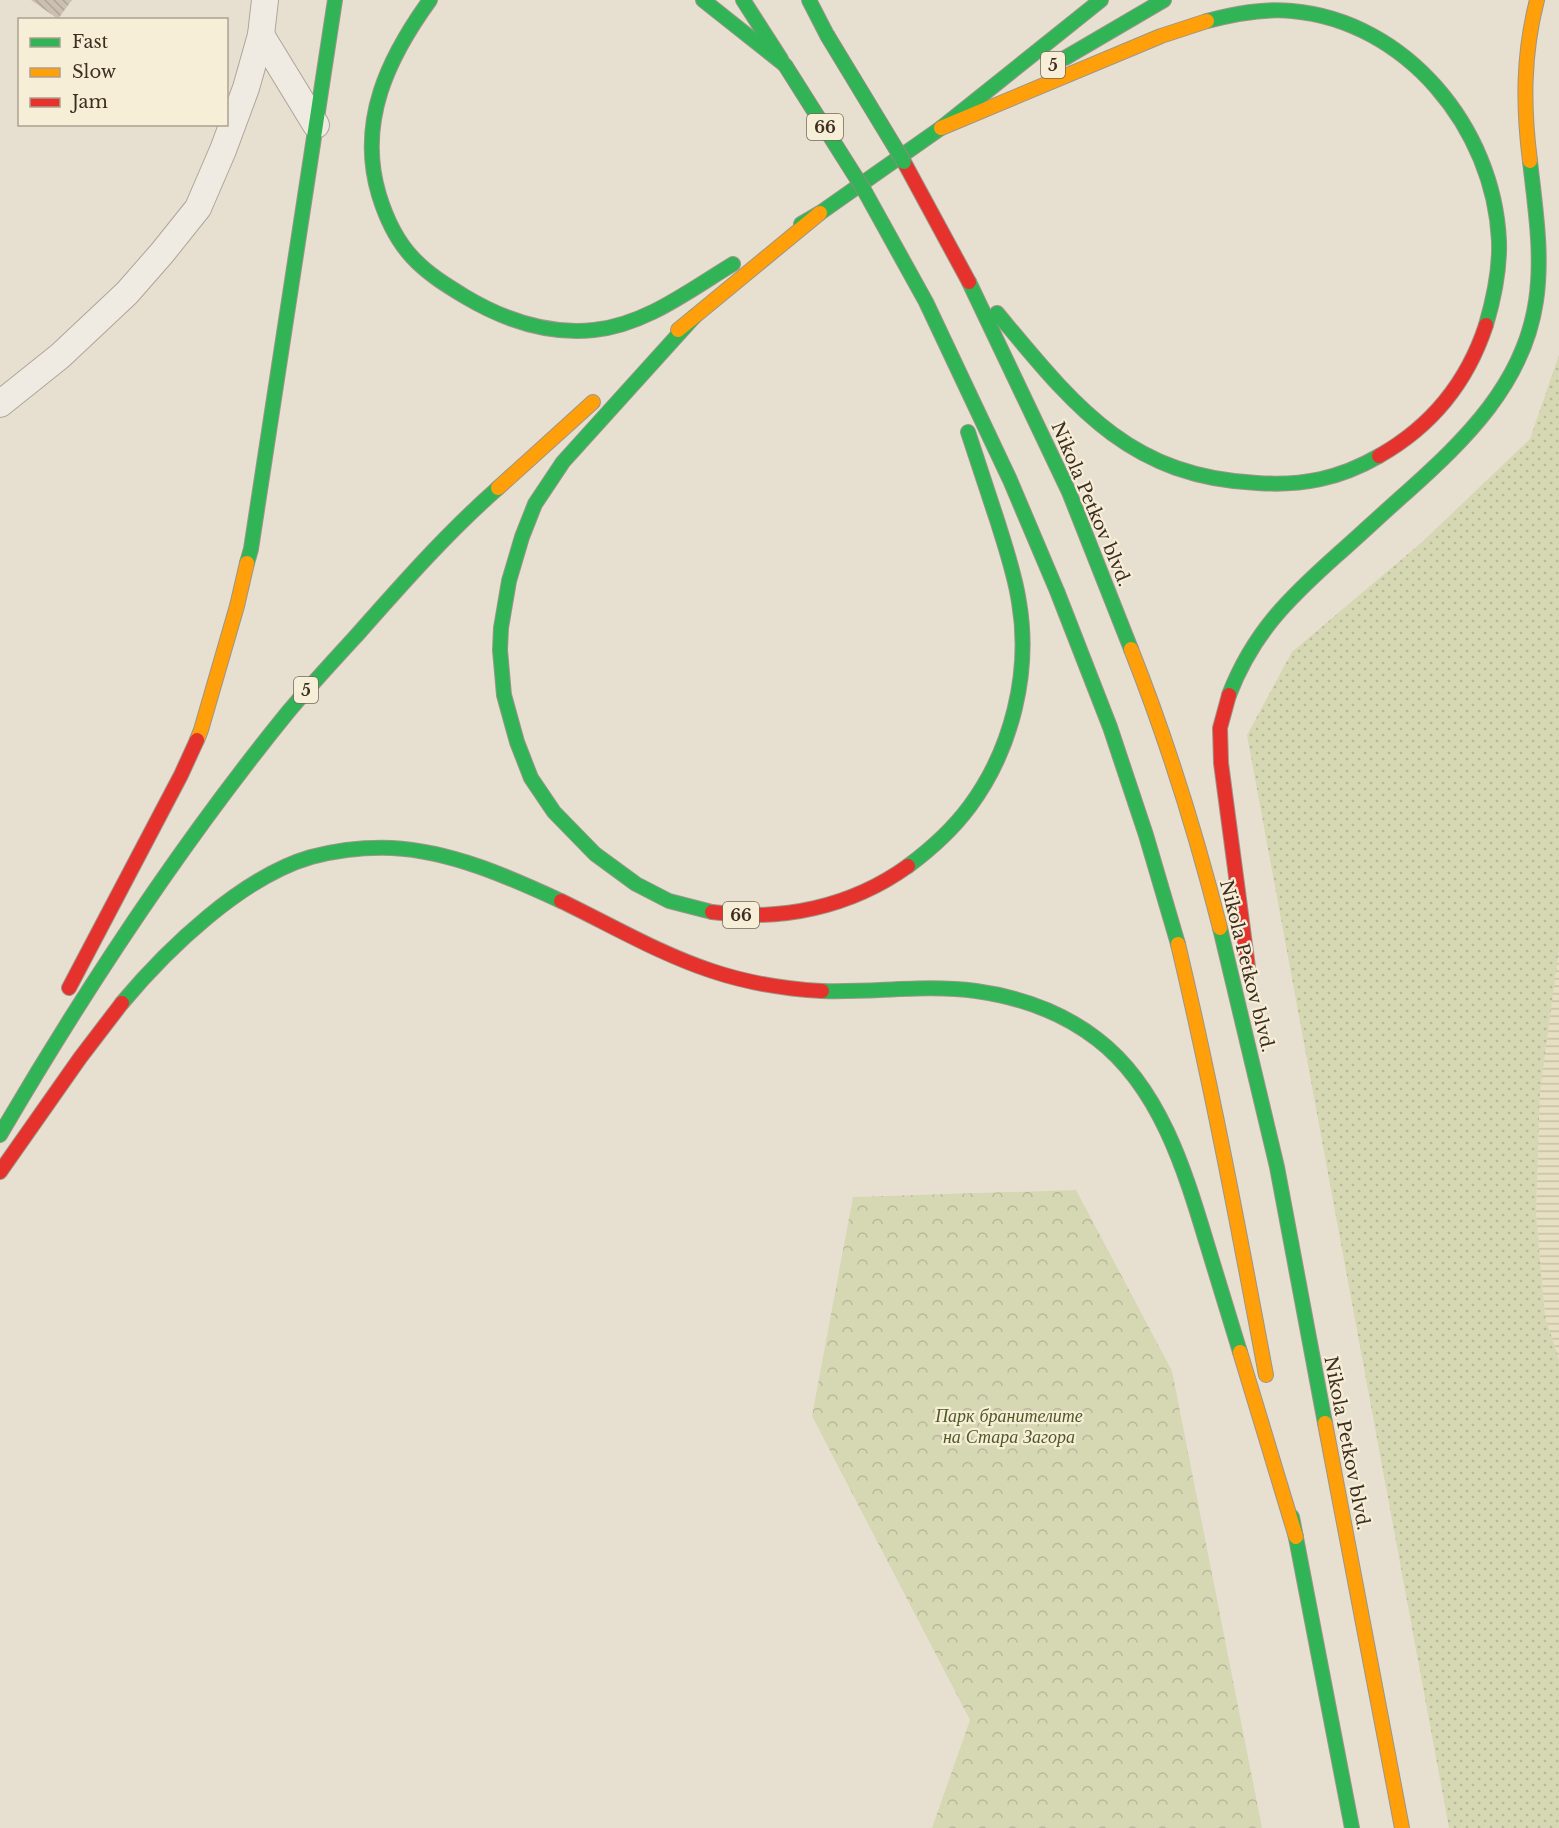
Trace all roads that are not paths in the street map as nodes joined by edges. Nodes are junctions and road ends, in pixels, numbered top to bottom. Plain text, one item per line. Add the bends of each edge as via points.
1 (265, 0) edge
2 (335, 0) edge
3 (430, 0) edge
4 (703, 0) edge
5 (743, 0) edge
6 (802, 0) edge
7 (810, 0) edge
8 (1101, 0) edge
9 (1164, 0) edge
10 (1537, 0) edge
11 (261, 35) junction
12 (827, 35) junction
13 (785, 65) junction
14 (315, 125) junction
15 (941, 128) junction
16 (820, 213) junction
17 (968, 279) junction
18 (927, 302) junction
19 (695, 316) junction
20 (622, 378) dead end
21 (604, 393) dead end
22 (0, 404) edge
23 (1250, 981) dead end
24 (63, 1000) dead end
25 (1255, 1016) dead end
26 (47, 1031) dead end
27 (0, 1123) edge
28 (0, 1135) edge
29 (1277, 1167) junction
30 (0, 1172) edge
31 (1268, 1386) dead end
32 (1274, 1421) dead end
33 (1296, 1537) junction
34 (1352, 1828) edge
35 (1402, 1828) edge

1 - 11 street
2 - 14 main road
3 - 16 main road via 400,43 381,87 372,114 371,171 386,217 411,256 472,301 514,321 551,331 597,330 618,325 639,318
4 - 13 main road
5 - 13 main road, 66
6 - 12 main road
7 - 12 main road
8 - 15 main road
9 - 15 main road, 5
10 - 23 main road via 1526,54 1525,93 1540,273 1534,318 1521,358 1482,420 1453,451 1272,618 1248,652 1220,725 1221,771
11 - 14 street
11 - 22 street via 246,88 198,208 127,292 60,356
12 - 17 main road, Nikola Petkov blvd., bridge via 904,162
13 - 18 main road, 66, bridge via 864,190
14 - 24 main road via 251,549 220,666 201,730 181,775
15 - 16 main road, 5
15 - 17 main road via 1207,20 1269,10 1317,14 1365,30 1412,61 1437,86 1470,137 1490,185 1498,217 1497,283 1490,312 1468,369 1453,392 1413,434 1392,448 1348,470 1304,483 1204,478 1135,450 1077,405
16 - 19 main road, 5
17 - 29 main road, Nikola Petkov blvd. via 1069,492 1174,767 1203,862
18 - 19 main road, 66 via 1016,581 1022,615 1022,651 1013,714 979,794 959,820 910,864 881,884 821,908 761,915 705,912 681,905 646,889 606,863 566,827 532,780 508,717 499,660 505,596 534,507 563,462
18 - 31 main road via 1057,591 1110,727 1146,835 1202,1044
19 - 20 main road, 5
21 - 28 main road, 5 via 469,514 398,587 288,712 138,915
25 - 29 main road
26 - 27 main road
29 - 35 main road, Nikola Petkov blvd.
30 - 33 main road via 100,1029 173,948 228,902 259,882 310,857 336,850 417,850 477,867 544,893 683,960 748,981 808,990 940,988 1004,996 1056,1014 1101,1042 1140,1083 1156,1111 1188,1182
32 - 33 main road
33 - 34 main road

